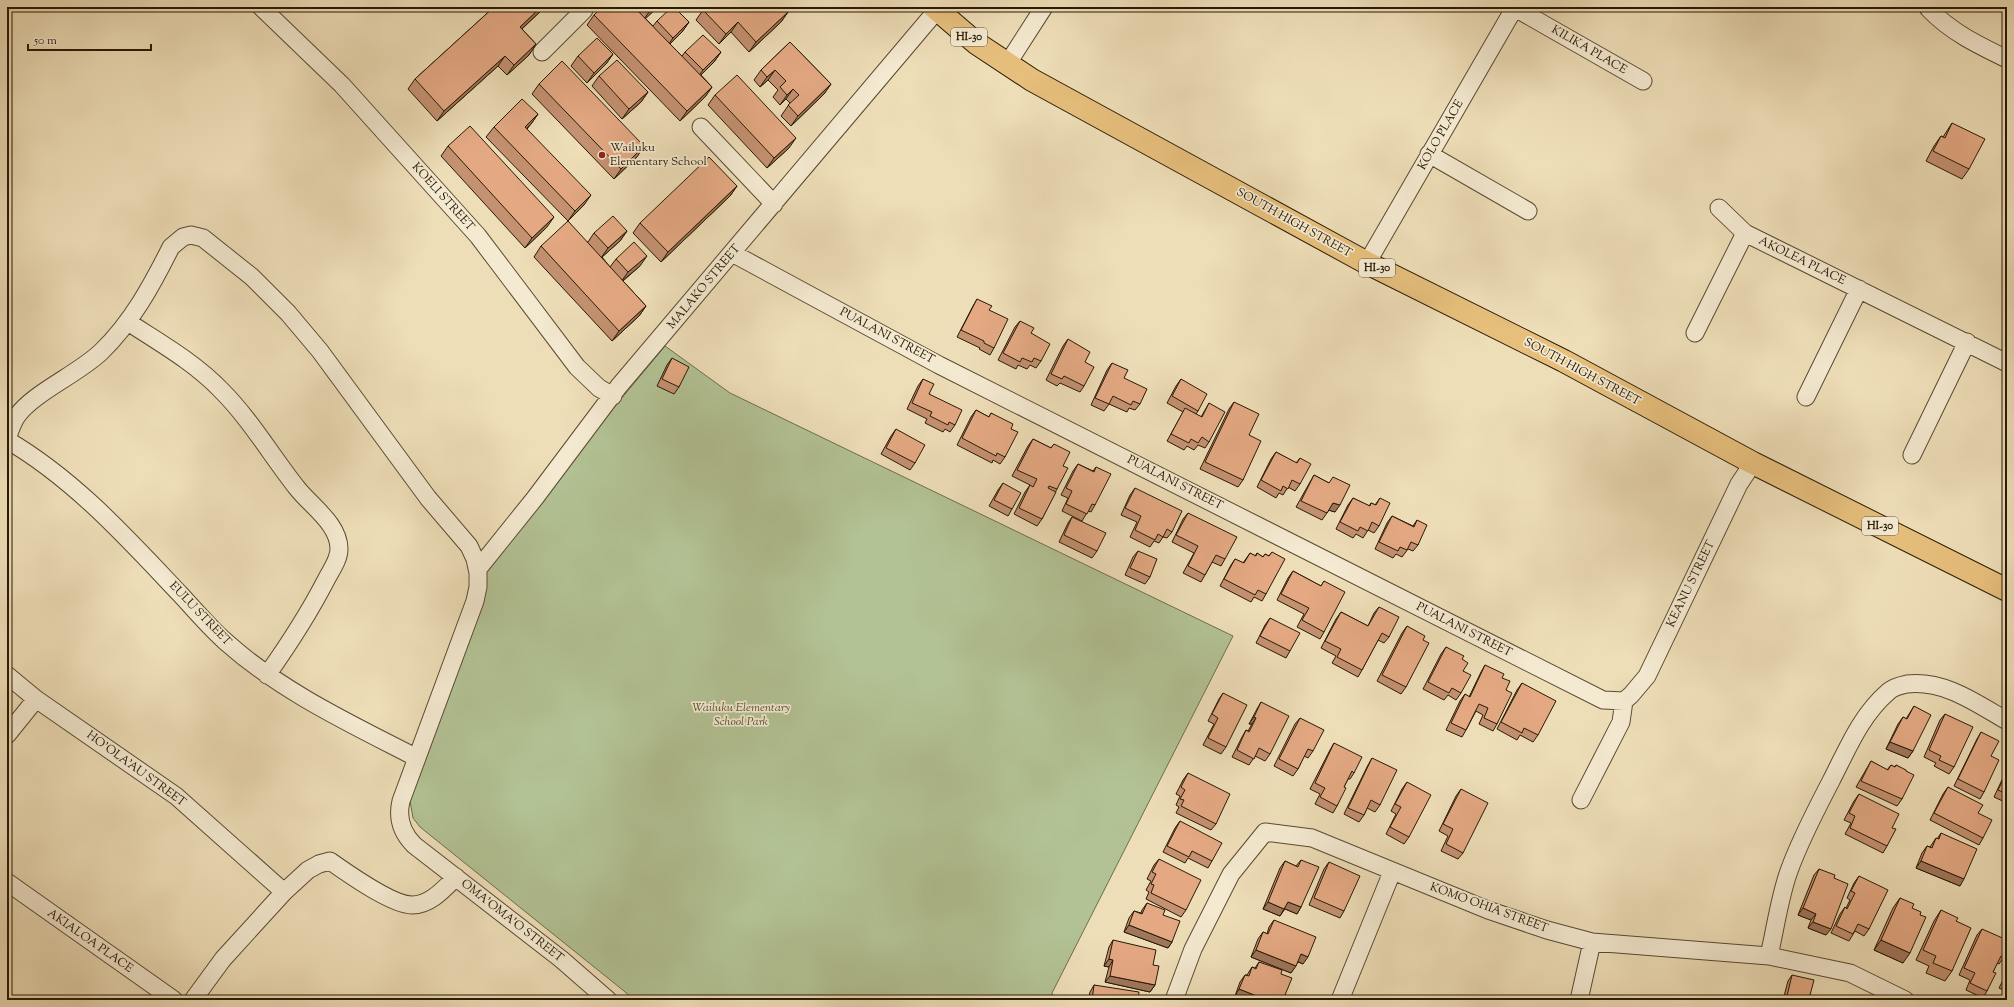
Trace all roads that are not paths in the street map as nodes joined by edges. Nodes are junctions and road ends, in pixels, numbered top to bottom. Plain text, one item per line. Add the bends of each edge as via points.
1 (261, 7) edge
2 (581, 7) edge
3 (1044, 7) edge
4 (1515, 7) edge
5 (1930, 7) edge
6 (936, 9) edge
7 (542, 52) dead end
8 (2007, 59) edge
9 (1008, 63) junction
10 (1643, 81) dead end
11 (701, 127) dead end
12 (1429, 154) junction
13 (774, 204) junction
14 (1719, 208) dead end
15 (1528, 211) dead end
16 (1745, 233) junction
17 (732, 253) junction
18 (1367, 263) junction
19 (1859, 289) junction
20 (128, 322) junction
21 (1695, 333) dead end
22 (1967, 342) junction
23 (2007, 363) edge
24 (613, 396) junction
25 (1806, 397) dead end
26 (7, 439) edge
27 (1912, 455) dead end
28 (1753, 463) junction
29 (478, 569) junction
30 (2007, 590) edge
31 (267, 674) junction
32 (7, 675) edge
33 (36, 699) junction
34 (1624, 701) junction
35 (2007, 721) edge
36 (7, 735) edge
37 (417, 758) junction
38 (1581, 800) dead end
39 (1392, 872) junction
40 (456, 877) junction
41 (7, 882) edge
42 (284, 892) junction
43 (1592, 942) junction
44 (1769, 956) junction
45 (174, 1000) edge
46 (193, 1000) edge
47 (608, 1000) edge
48 (1174, 1000) edge
49 (1340, 1000) edge
50 (1579, 1000) edge
51 (1905, 1000) edge

1 - 24 street, KOELI STREET via 342,85 478,236 577,367 599,388
2 - 7 street via 584,10
3 - 9 street
4 - 10 street, KILIKA PLACE
4 - 12 street, KOLO PLACE
5 - 8 street via 1942,23 1957,34
6 - 9 main road, SOUTH HIGH STREET / HI-30 via 976,42
6 - 13 street, MALAKO STREET
9 - 18 main road, SOUTH HIGH STREET / HI-30 via 1032,80
11 - 13 street
12 - 15 street
12 - 18 street, KOLO PLACE
13 - 17 street, MALAKO STREET
14 - 16 street, AKOLEA PLACE
16 - 19 street, AKOLEA PLACE
16 - 21 street, AKOLEA PLACE
17 - 24 street, MALAKO STREET
17 - 34 street, PUALANI STREET via 940,365 1603,700
18 - 28 main road, SOUTH HIGH STREET / HI-30 via 1564,361
19 - 22 street, AKOLEA PLACE
19 - 25 street, AKOLEA PLACE
20 - 26 street via 100,353 22,410 13,422
20 - 29 street via 175,242 191,235 208,241 257,282 320,351 428,498 466,541 473,552
20 - 31 street via 195,366 221,390 244,416 297,488 332,528 337,538 339,549 336,561 310,610
22 - 23 street, AKOLEA PLACE
22 - 27 street
24 - 29 street, MALAKO STREET
26 - 31 street, EULU STREET via 37,459 111,522 226,642
28 - 30 main road, HI-30
28 - 34 street, KEANU STREET via 1739,484 1648,676
29 - 37 street, OMA'OMA'O STREET via 477,594
31 - 37 street, EULU STREET via 316,706
32 - 33 street, HO'OLA'AU STREET
33 - 36 street
33 - 42 street, HO'OLA'AU STREET via 176,796
34 - 38 street via 1621,722
35 - 44 street via 1964,695 1943,687 1906,684 1889,690 1873,707 1855,734 1812,818 1788,872
37 - 40 street, OMA'OMA'O STREET via 401,801 403,829 414,845
39 - 43 street, KOMO OHIA STREET via 1488,910
39 - 48 street, KOMO OHIA STREET via 1312,838 1265,832 1231,874 1193,949
39 - 49 street
40 - 42 street via 428,900 412,905 389,898 330,861 308,870
40 - 47 street, OMA'OMA'O STREET
41 - 45 street, AKIALOA PLACE
42 - 46 street via 223,959
43 - 44 street, KOMO OHIA STREET
43 - 50 street
44 - 51 street, KOMO OHIA STREET via 1850,974

